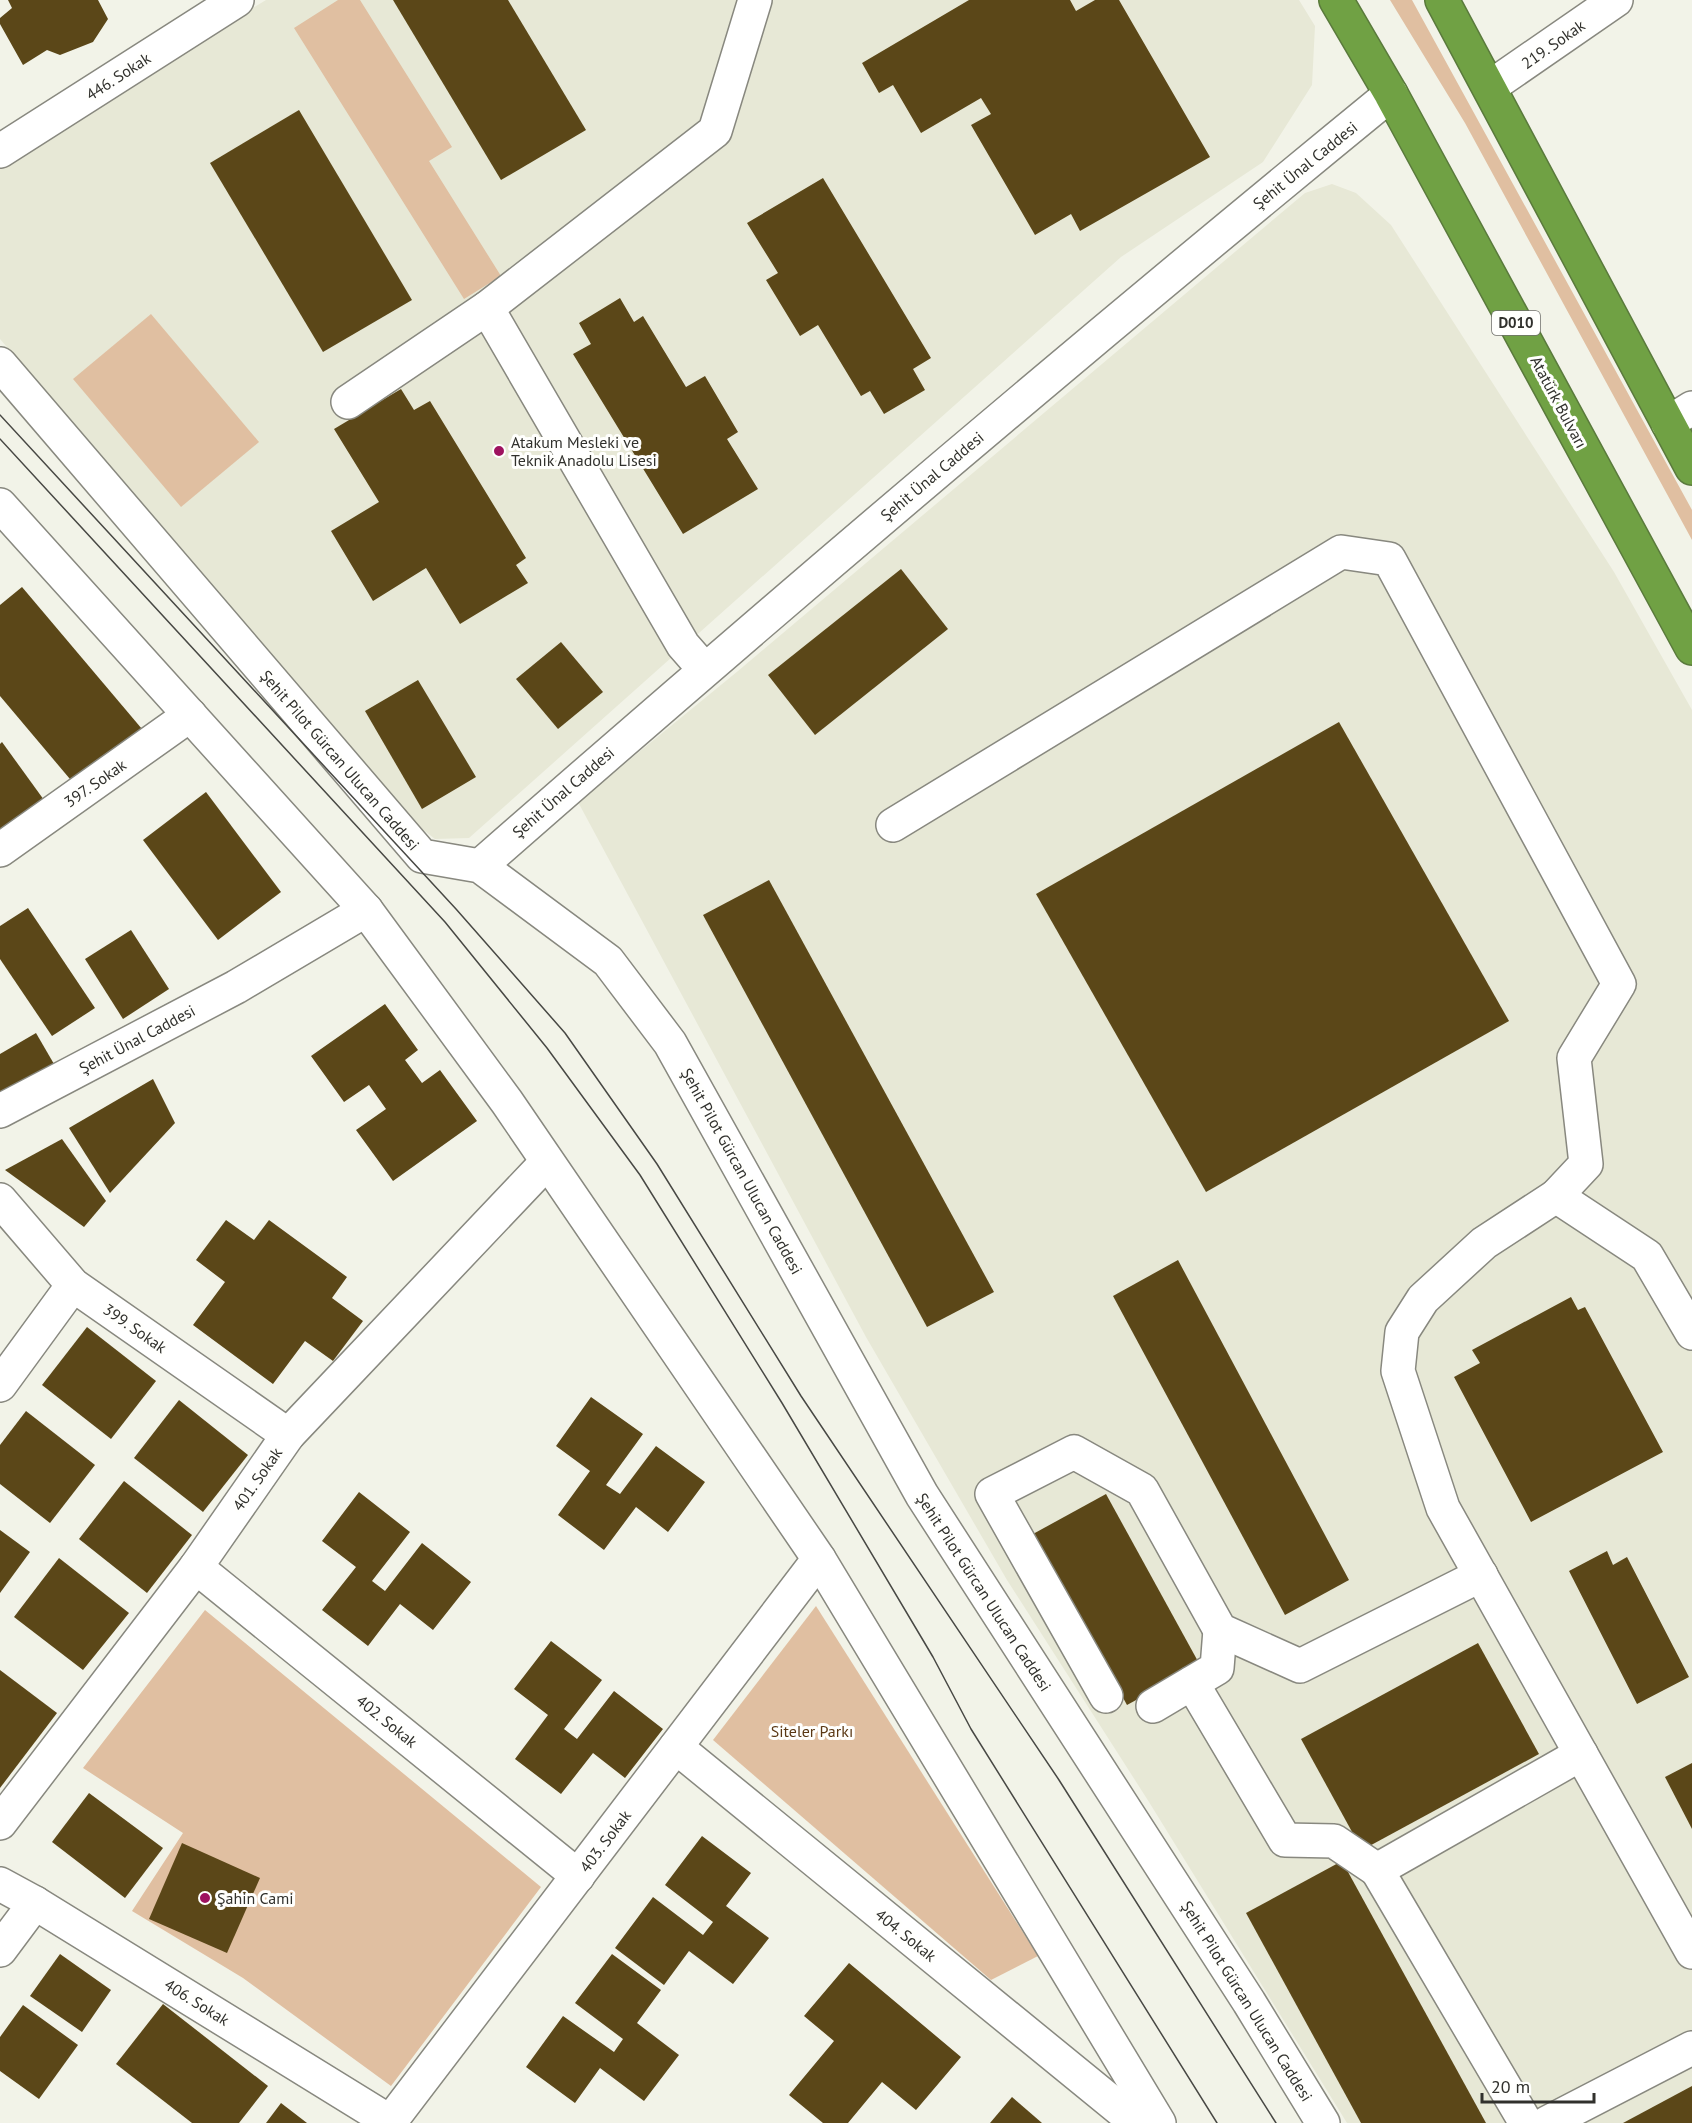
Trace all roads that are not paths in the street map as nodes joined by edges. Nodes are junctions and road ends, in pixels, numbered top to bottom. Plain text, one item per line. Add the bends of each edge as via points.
1 (237, 0) edge
2 (755, 0) edge
3 (1336, 0) edge
4 (1442, 0) edge
5 (1616, 0) edge
6 (1490, 87) junction
7 (1392, 94) junction
8 (0, 152) edge
9 (488, 308) junction
10 (0, 364) edge
11 (348, 402) dead end
12 (1680, 416) edge
13 (1692, 468) edge
14 (0, 505) edge
15 (1692, 648) edge
16 (704, 669) junction
17 (190, 715) junction
18 (893, 825) dead end
19 (0, 850) edge
20 (480, 866) junction
21 (366, 910) junction
22 (0, 1111) edge
23 (546, 1163) junction
24 (1556, 1197) junction
25 (0, 1200) edge
26 (73, 1285) junction
27 (1692, 1333) edge
28 (0, 1385) edge
29 (288, 1435) junction
30 (819, 1559) junction
31 (196, 1567) junction
32 (1481, 1575) junction
33 (1221, 1630) junction
34 (1192, 1683) junction
35 (1106, 1696) dead end
36 (1153, 1706) dead end
37 (676, 1747) junction
38 (1581, 1754) junction
39 (0, 1823) edge
40 (1377, 1870) junction
41 (578, 1876) junction
42 (0, 1884) edge
43 (35, 1903) junction
44 (0, 1950) edge
45 (1692, 1952) edge
46 (1692, 2048) edge
47 (391, 2122) edge
48 (1137, 2123) edge
49 (1159, 2123) edge
50 (1323, 2123) edge
51 (1526, 2123) edge
52 (1547, 2123) edge

1 - 8 street, 446. Sokak
2 - 9 street via 715,131
3 - 7 highway, Atatürk Bulvarı / D010
4 - 6 highway
5 - 6 street, 219. Sokak
6 - 12 highway
7 - 15 highway, Atatürk Bulvarı / D010
7 - 16 street, Şehit Ünal Caddesi
9 - 11 street
9 - 16 street via 683,645
10 - 20 street, Şehit Pilot Gürcan Ulucan Caddesi via 422,856
12 - 13 highway
14 - 17 street
16 - 20 street, Şehit Ünal Caddesi
17 - 19 street, 397. Sokak
17 - 21 street
18 - 24 street via 1341,552 1389,559 1620,984 1574,1058 1586,1164
20 - 50 street, Şehit Pilot Gürcan Ulucan Caddesi via 609,961 670,1043 922,1495
21 - 22 street, Şehit Ünal Caddesi via 236,987
21 - 23 street via 507,1102
23 - 29 street, 401. Sokak
23 - 30 street
24 - 27 street via 1647,1256
24 - 32 street via 1484,1242 1423,1299 1402,1332 1398,1371 1443,1508
25 - 26 street, 399. Sokak
26 - 28 street
26 - 29 street, 399. Sokak
29 - 31 street, 401. Sokak
30 - 37 street, 403. Sokak
30 - 49 street
31 - 39 street, 401. Sokak
31 - 41 street, 402. Sokak
32 - 33 street via 1300,1666
32 - 38 street
33 - 34 street via 1217,1668
33 - 35 street via 1142,1490 1074,1452 992,1494
34 - 36 street
34 - 40 street via 1285,1840 1334,1841
37 - 41 street, 403. Sokak
37 - 48 street, 404. Sokak
38 - 40 street
38 - 45 street
40 - 51 street
41 - 47 street, 403. Sokak
42 - 43 street, 406. Sokak
43 - 44 street
43 - 47 street, 406. Sokak
46 - 52 street

